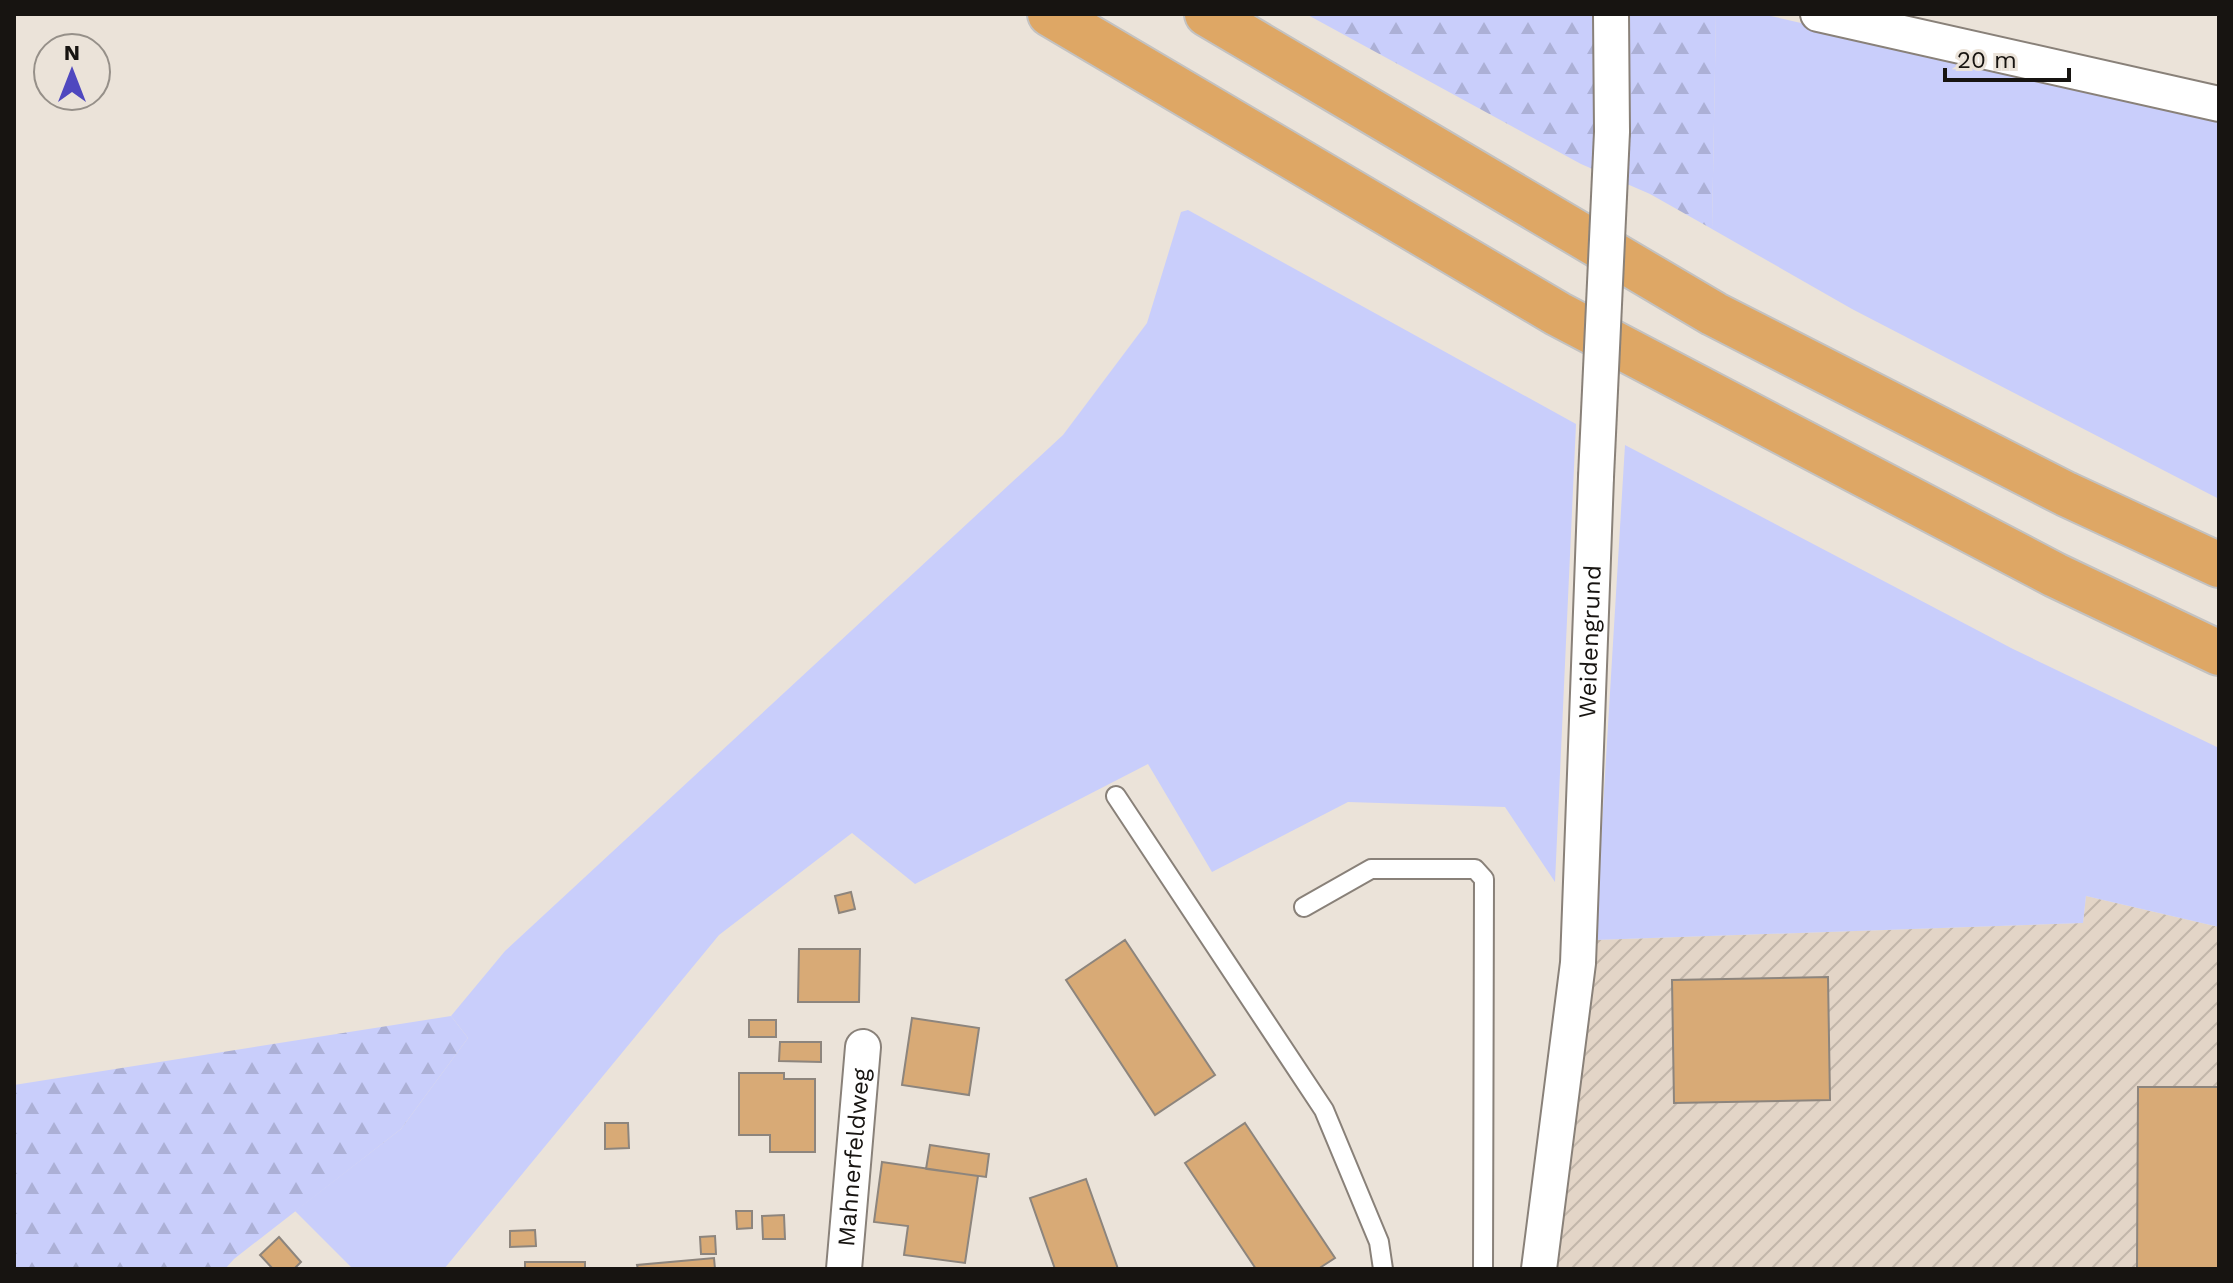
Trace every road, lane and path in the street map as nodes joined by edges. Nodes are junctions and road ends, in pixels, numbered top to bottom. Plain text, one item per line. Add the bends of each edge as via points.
1 (1050, 14) edge
2 (1207, 14) edge
3 (1611, 14) edge
4 (1818, 14) edge
5 (2219, 104) edge
6 (2219, 565) edge
7 (2219, 653) edge
8 (1116, 796) dead end
9 (1304, 907) dead end
10 (863, 1047) dead end
11 (844, 1269) edge
12 (1383, 1269) edge
13 (1483, 1269) edge
14 (1539, 1269) edge

1 - 7 highway via 1558,314 2055,575
2 - 6 highway via 1714,314 2066,494
3 - 14 street, Weidengrund, bridge via 1612,132 1578,963
4 - 5 street
8 - 12 lane via 1324,1110 1379,1242
9 - 13 lane via 1371,869 1475,869 1484,879
10 - 11 street, Mahnerfeldweg

